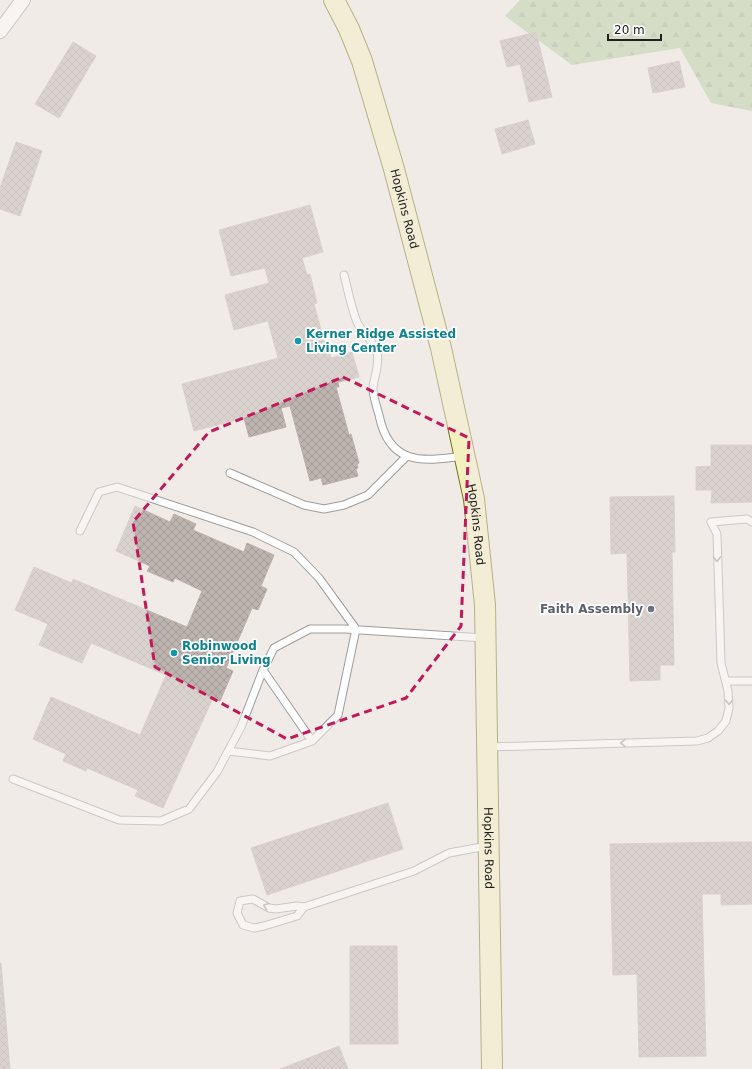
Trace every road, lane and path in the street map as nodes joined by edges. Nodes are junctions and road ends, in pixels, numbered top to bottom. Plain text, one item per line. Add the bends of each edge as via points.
1 (23, 0) edge
2 (334, 0) edge
3 (0, 31) edge
4 (344, 275) dead end
5 (465, 456) junction
6 (406, 457) junction
7 (230, 473) dead end
8 (752, 522) edge
9 (80, 531) dead end
10 (356, 630) junction
11 (486, 638) junction
12 (263, 670) junction
13 (726, 681) junction
14 (752, 681) edge
15 (312, 741) junction
16 (488, 747) junction
17 (228, 751) junction
18 (13, 779) dead end
19 (489, 846) junction
20 (304, 907) junction
21 (494, 1066) edge

1 - 3 street
2 - 5 main road, Hopkins Road via 362,61 394,169
4 - 6 lane via 358,322 377,353 378,370 373,388 382,431 395,451
5 - 6 lane via 440,460
5 - 11 main road, Hopkins Road via 479,533
6 - 7 lane via 368,495 344,505 324,509 304,505
8 -> 13 lane via 747,519 711,522 717,534 720,663
9 - 10 lane via 99,492 118,487 253,532 294,552 319,578
10 - 11 lane
10 - 12 lane via 310,629 274,648
10 - 15 lane via 338,715
11 - 16 main road, Hopkins Road
12 - 15 lane
12 - 17 lane via 241,727
13 - 14 lane
13 -> 16 lane via 729,708 726,721 718,731 704,740
15 - 17 lane via 270,756
16 - 19 main road, Hopkins Road
17 - 18 lane via 217,772 189,809 161,820 119,820
19 - 20 lane via 449,853 414,871
19 - 21 main road, Hopkins Road
20 -> 20 lane via 269,908 253,899 246,899 240,900 237,912 243,925 254,928 298,916

